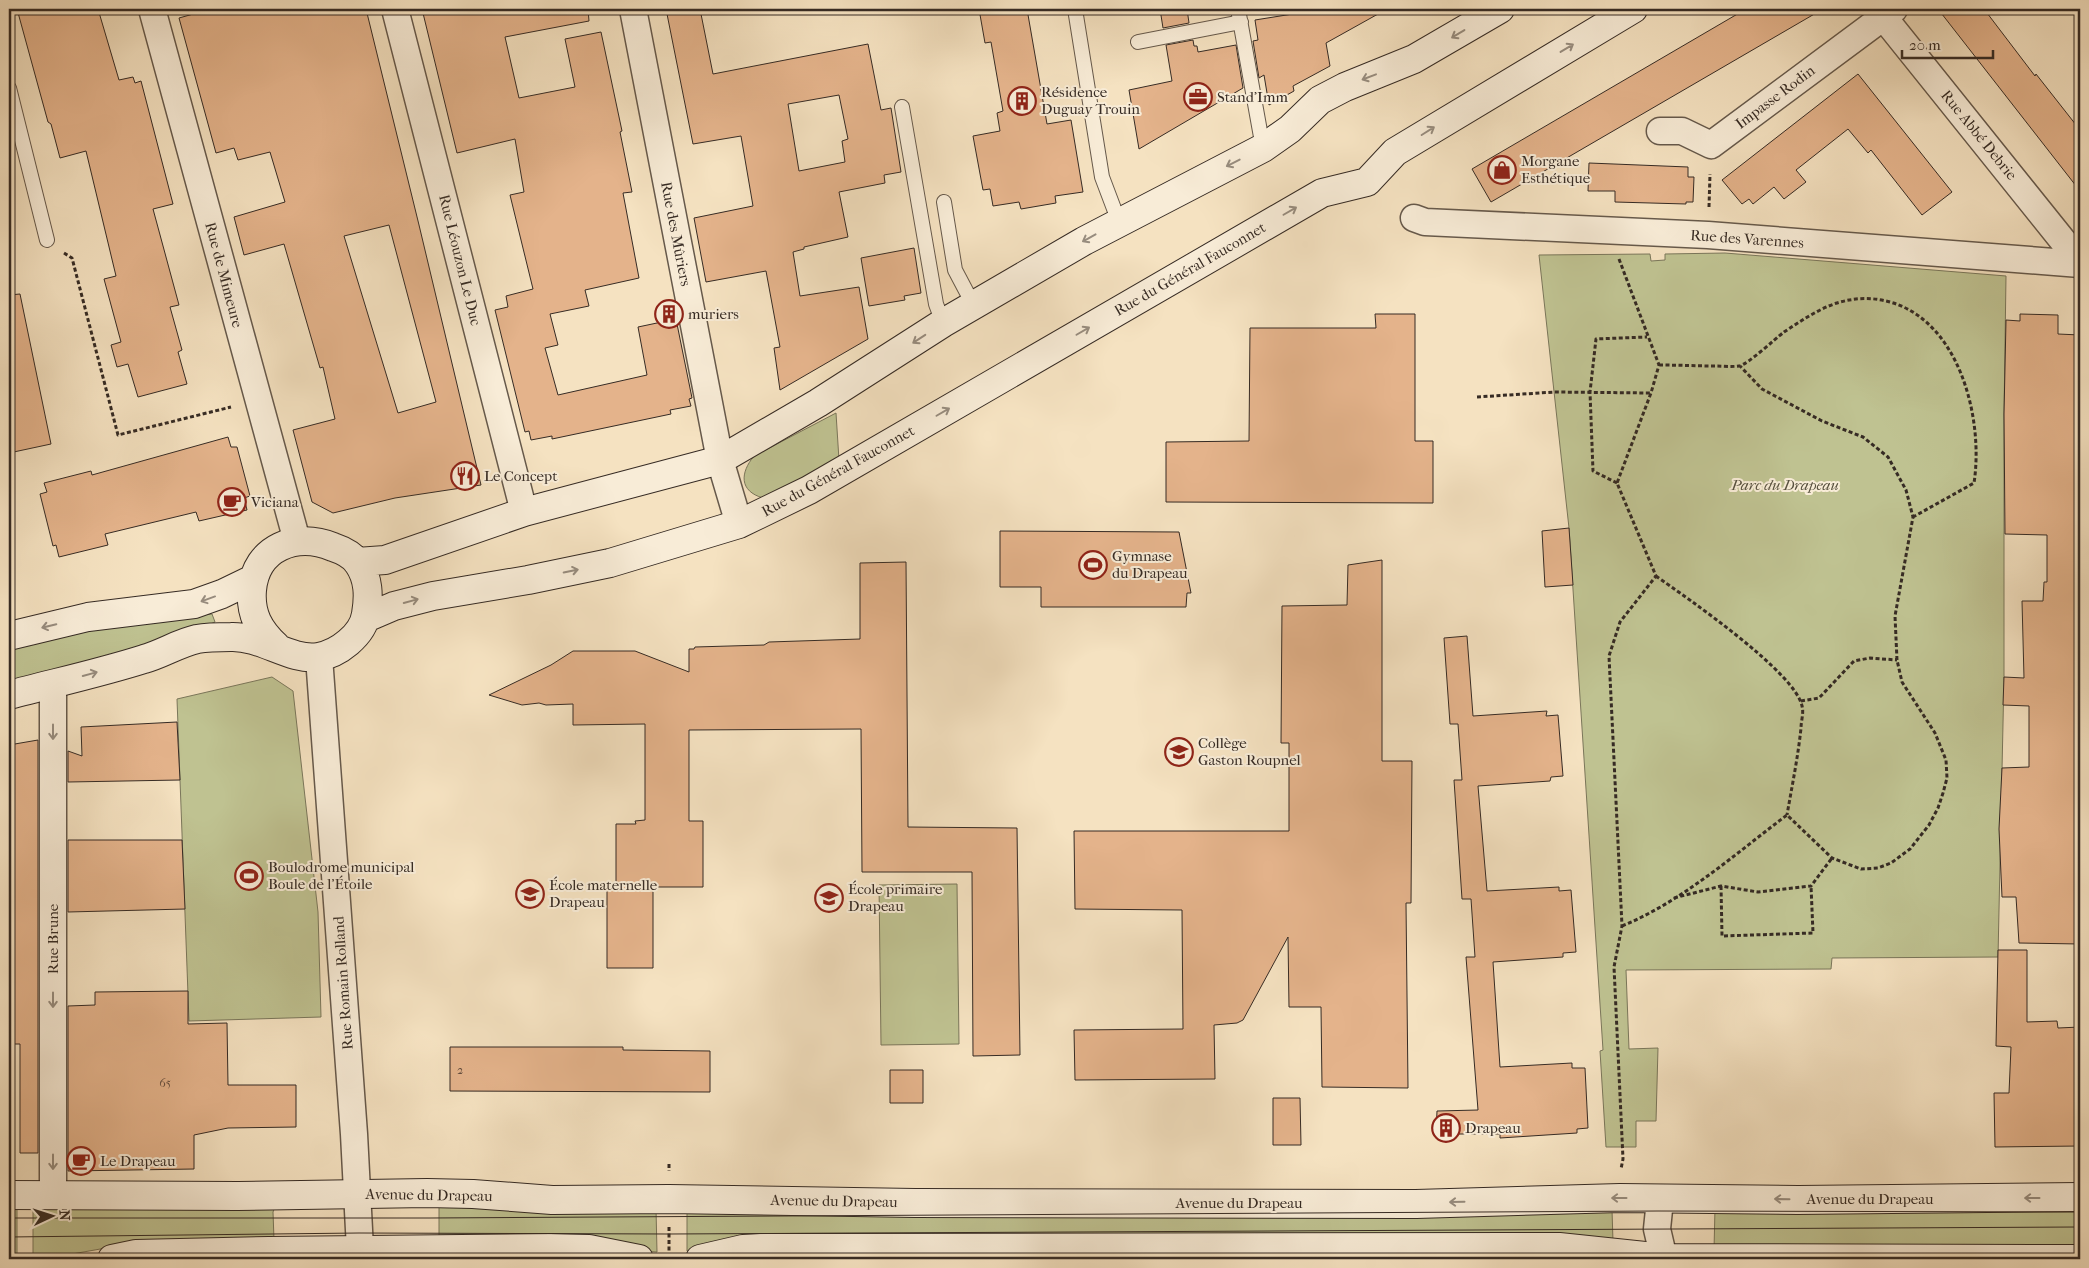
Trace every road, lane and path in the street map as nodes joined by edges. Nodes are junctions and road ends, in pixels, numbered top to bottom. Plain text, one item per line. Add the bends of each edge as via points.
1 (152, 9) edge
2 (395, 9) edge
3 (633, 9) edge
4 (1075, 9) edge
5 (1500, 9) edge
6 (1633, 9) edge
7 (1885, 11) edge
8 (1240, 16) edge
9 (1138, 42) dead end
10 (9, 88) edge
11 (902, 108) dead end
12 (1660, 131) dead end
13 (1711, 145) junction
14 (1263, 148) junction
15 (944, 202) dead end
16 (1414, 218) dead end
17 (1119, 222) junction
18 (1613, 232) junction
19 (1708, 236) junction
20 (47, 240) joint
21 (2080, 263) edge
22 (974, 306) junction
23 (943, 323) junction
24 (1646, 337) junction
25 (1659, 365) junction
26 (1740, 366) junction
27 (1590, 392) junction
28 (1651, 393) junction
29 (1477, 397) dead end
30 (258, 400) junction
31 (720, 460) junction
32 (1617, 482) junction
33 (524, 512) junction
34 (1913, 517) junction
35 (739, 524) junction
36 (297, 541) junction
37 (357, 562) junction
38 (1656, 576) junction
39 (253, 579) junction
40 (366, 618) junction
41 (9, 636) edge
42 (276, 646) junction
43 (319, 657) junction
44 (1897, 660) junction
45 (53, 684) junction
46 (9, 695) edge
47 (1801, 701) junction
48 (1787, 815) junction
49 (1832, 858) junction
50 (1721, 886) junction
51 (1811, 886) junction
52 (1671, 899) junction
53 (1622, 926) junction
54 (357, 1194) junction
55 (9, 1195) edge
56 (53, 1195) junction
57 (2080, 1197) edge
58 (1620, 1198) junction
59 (1660, 1200) junction
60 (360, 1249) junction
61 (550, 1254) edge
62 (1664, 1258) edge
63 (112, 1259) edge
64 (639, 1259) edge
65 (700, 1259) edge
66 (2080, 1259) edge

1 - 30 street, Rue de Mimeure
2 - 33 street, Rue Léouzon Le Duc
3 - 31 street, Rue des Mûriers
4 - 17 lane via 1102,177
5 -> 14 main road via 1414,59 1345,86 1320,100 1290,129
35 -> 6 main road, Rue du Général Fauconnet via 808,490 1322,193 1367,182 1395,152
7 - 13 street, Impasse Rodin
7 - 21 street, Rue Abbé Debrie
8 - 9 lane
8 - 14 lane
10 - 20 lane
11 - 23 lane via 936,304
12 - 13 street via 1682,131
13 - 19 path
14 -> 17 main road
15 - 22 lane via 955,270
16 - 18 street, Rue des Varennes via 1425,222
17 -> 22 main road
18 - 19 street, Rue des Varennes
18 - 24 path
19 - 21 street, Rue des Varennes
20 - 30 path via 72,258 118,435
22 - 23 main road
23 -> 31 main road via 818,403
24 - 25 path
24 - 27 path via 1596,339
25 - 26 path
25 - 28 path
26 - 34 path via 1762,389 1822,420 1864,437 1888,457 1906,490
26 - 34 path via 1812,314 1838,303 1861,298 1899,304 1928,322 1956,361 1968,394 1977,439 1977,467 1974,483
27 - 28 path
27 - 29 path
27 - 32 path via 1593,471
28 - 32 path
30 - 36 street, Rue de Mimeure
31 - 33 main road
31 - 35 street
32 - 38 path
33 - 37 main road via 385,560
34 - 44 path via 1895,616
40 -> 35 main road, Rue du Général Fauconnet via 394,606 432,596 610,563
36 - 37 main road via 323,543 342,550
36 - 39 main road via 269,554 258,565
37 - 40 main road via 368,587
38 - 47 path via 1748,644 1782,676
38 - 53 path via 1620,622 1609,656
39 -> 41 main road via 194,604 88,617
39 - 42 main road via 254,615 262,633
40 - 43 main road via 349,641 336,651
42 - 43 main road via 302,656
45 -> 42 main road via 144,659 196,639 245,637
43 - 54 street, Rue Romain Rolland
44 - 47 path via 1870,658 1854,661 1819,698
44 - 49 path via 1902,682 1943,748 1947,778 1943,793 1929,825 1910,849 1891,863 1861,869
45 - 46 main road
45 -> 56 street, Rue Brune
47 - 48 path via 1803,708
48 - 49 path
48 - 52 path
49 - 51 path
50 - 51 path via 1758,892
50 - 51 path via 1722,936 1813,933
50 - 52 path
52 - 53 path
53 - 58 path via 1614,967 1624,1159 1619,1178
54 - 56 main road, Avenue du Drapeau
58 -> 54 main road, Avenue du Drapeau via 1416,1204 935,1203 669,1198 552,1200 473,1194
54 - 60 street, Rue Romain Rolland
55 - 56 main road, Avenue du Drapeau
57 -> 59 main road, Avenue du Drapeau
58 - 59 main road, Avenue du Drapeau
59 - 62 street via 1657,1229
60 - 61 main road
60 - 63 main road via 136,1254
61 - 64 main road via 589,1249
62 - 65 main road via 1559,1247 1006,1247 761,1248
62 - 66 main road

